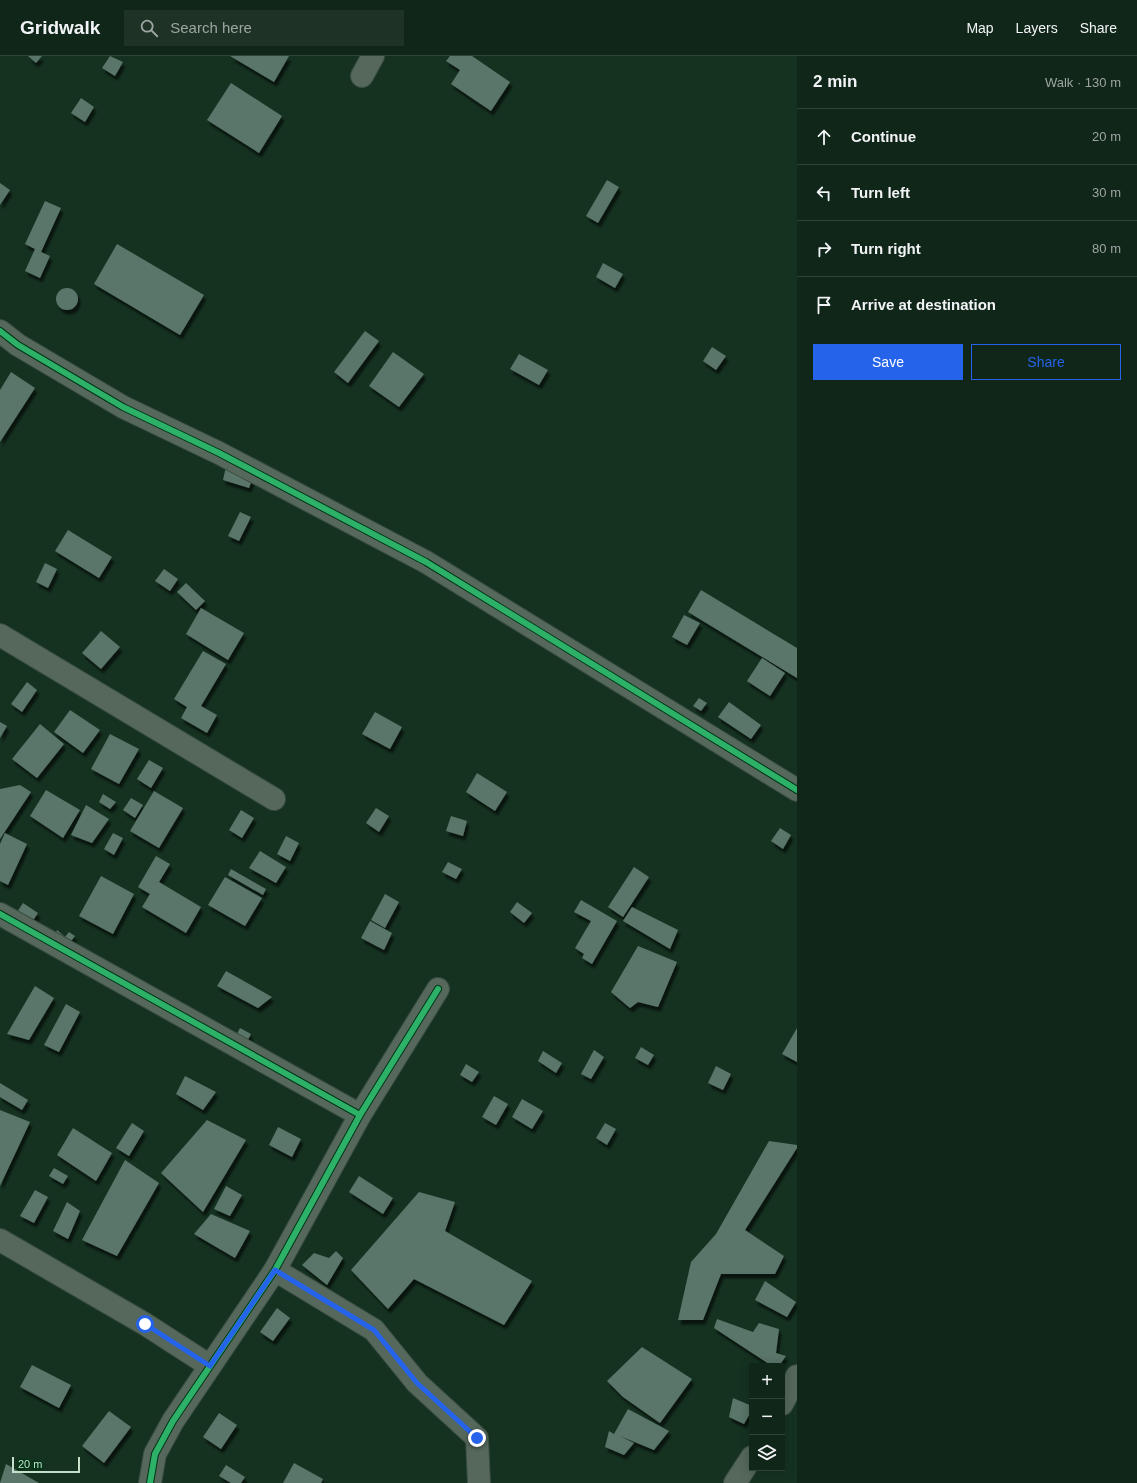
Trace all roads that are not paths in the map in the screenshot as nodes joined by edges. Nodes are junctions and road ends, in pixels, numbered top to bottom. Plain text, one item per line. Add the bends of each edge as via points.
1 (373, 56) edge
2 (362, 76) dead end
3 (0, 331) edge
4 (0, 635) edge
5 (797, 790) edge
6 (274, 799) dead end
7 (0, 914) edge
8 (438, 989) dead end
9 (360, 1115) junction
10 (0, 1240) edge
11 (275, 1270) junction
12 (210, 1366) junction
13 (797, 1376) edge
14 (785, 1399) edge
15 (749, 1462) edge
16 (150, 1483) edge
17 (479, 1483) edge
18 (735, 1483) edge

1 - 2 street
3 - 5 street via 18,345 123,407 218,453 426,562
4 - 6 street
7 - 9 street
8 - 9 street
9 - 11 street
10 - 12 street via 145,1324
11 - 12 street
11 - 17 street via 374,1330 417,1383 477,1438
12 - 16 street via 173,1421 155,1454
13 - 14 street
15 - 18 street

